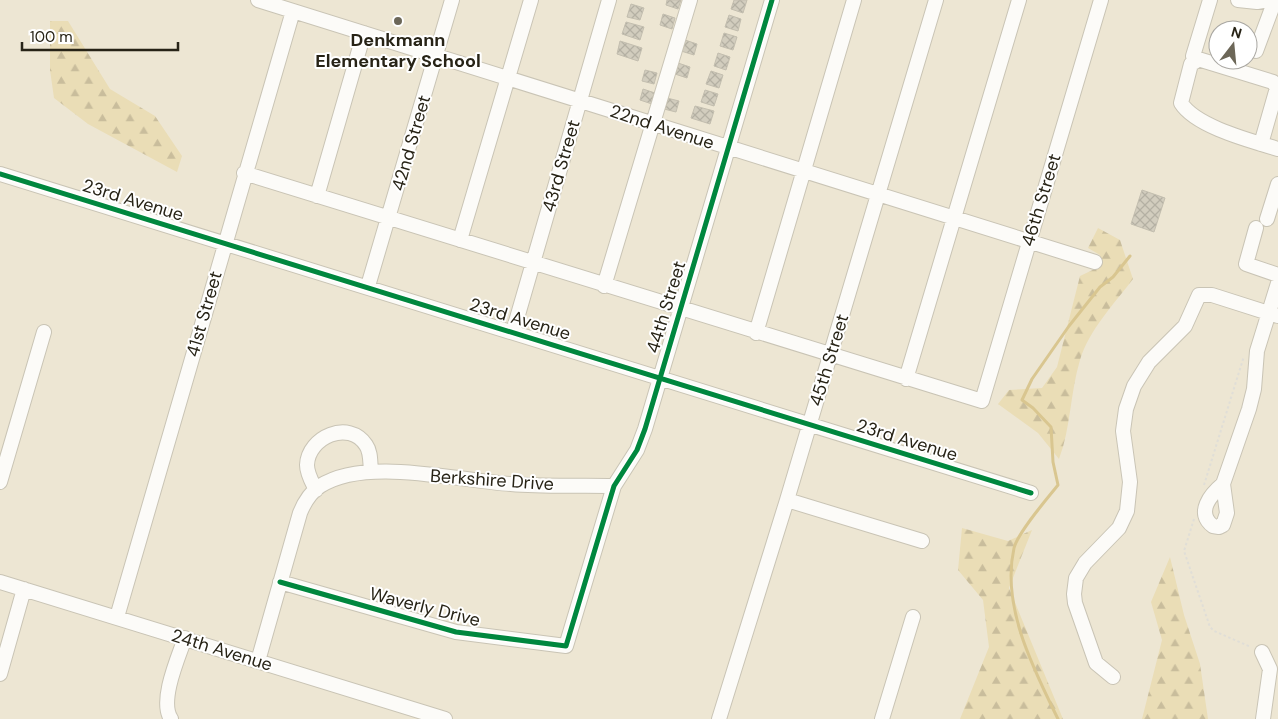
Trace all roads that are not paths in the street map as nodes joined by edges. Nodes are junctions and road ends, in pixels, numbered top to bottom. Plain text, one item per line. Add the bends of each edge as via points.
1 (258, 0) edge
2 (452, 0) edge
3 (531, 0) edge
4 (609, 0) edge
5 (690, 0) edge
6 (772, 0) edge
7 (854, 0) edge
8 (936, 0) edge
9 (1019, 0) edge
10 (1101, 0) edge
11 (1210, 0) edge
12 (1238, 0) edge
13 (1269, 0) edge
14 (1274, 0) edge
15 (293, 11) junction
16 (364, 33) junction
17 (1258, 45) edge
18 (436, 56) junction
19 (1195, 62) junction
20 (508, 78) junction
21 (580, 101) junction
22 (653, 124) junction
23 (1261, 144) junction
24 (729, 148) junction
25 (1278, 149) edge
26 (803, 171) junction
27 (244, 173) junction
28 (0, 174) edge
29 (1278, 184) edge
30 (879, 194) junction
31 (317, 196) junction
32 (389, 218) junction
33 (954, 218) junction
34 (1267, 219) dead end
35 (1256, 228) dead end
36 (460, 240) junction
37 (225, 242) junction
38 (1029, 242) junction
39 (1095, 262) dead end
40 (533, 264) junction
41 (1278, 275) edge
42 (1278, 284) edge
43 (368, 286) junction
44 (604, 286) junction
45 (680, 309) junction
46 (1274, 314) edge
47 (44, 332) dead end
48 (513, 332) junction
49 (756, 332) junction
50 (830, 355) junction
51 (659, 377) junction
52 (906, 379) junction
53 (810, 424) junction
54 (370, 471) junction
55 (0, 482) edge
56 (1223, 484) dead end
57 (614, 486) junction
58 (316, 490) junction
59 (1031, 493) dead end
60 (787, 500) junction
61 (922, 541) dead end
62 (0, 582) edge
63 (280, 582) junction
64 (24, 589) junction
65 (116, 617) junction
66 (913, 617) dead end
67 (184, 638) junction
68 (566, 646) joint
69 (1262, 652) dead end
70 (258, 661) junction
71 (0, 674) edge
72 (1113, 677) dead end
73 (171, 719) edge
74 (445, 719) edge
75 (719, 719) edge
76 (882, 719) edge
77 (1263, 719) edge

1 - 15 street, 22nd Avenue
2 - 18 street, 42nd Street
3 - 20 street
4 - 21 street, 43rd Street
5 - 22 street
6 - 24 street, 44th Street
7 - 26 street
8 - 30 street, 45th Street
9 - 33 street
10 - 38 street, 46th Street
11 - 19 street via 1193,56
12 - 13 street
14 - 17 street
15 - 16 street, 22nd Avenue
15 - 27 street, 41st Street
16 - 18 street, 22nd Avenue
16 - 31 street
18 - 20 street, 22nd Avenue
18 - 32 street, 42nd Street
19 - 23 street via 1191,64 1182,103 1185,109 1221,131
19 - 23 street via 1198,59 1273,82 1276,88
20 - 21 street, 22nd Avenue
20 - 36 street
21 - 22 street, 22nd Avenue
21 - 40 street, 43rd Street
22 - 24 street, 22nd Avenue
22 - 44 street
23 - 25 street
24 - 26 street, 22nd Avenue
24 - 45 street, 44th Street
26 - 30 street, 22nd Avenue
26 - 49 street
27 - 31 street
27 - 37 street, 41st Street
28 - 37 street, 23rd Avenue
29 - 34 street
30 - 33 street, 22nd Avenue
30 - 50 street, 45th Street
31 - 32 street
32 - 36 street
32 - 43 street, 42nd Street
33 - 38 street, 22nd Avenue
33 - 52 street
35 - 41 street via 1246,264
36 - 40 street
37 - 43 street, 23rd Avenue
37 - 65 street, 41st Street
38 - 39 street, 22nd Avenue
38 - 52 street, 46th Street via 982,401
40 - 44 street
40 - 48 street, 43rd Street
42 - 46 street
43 - 48 street, 23rd Avenue
44 - 45 street
45 - 49 street
45 - 51 street, 44th Street
46 - 56 street via 1258,351 1249,409
46 - 72 street via 1199,295 1185,326 1149,362 1134,386 1122,431 1130,482 1127,511 1120,528 1085,563 1076,578 1074,594 1096,663
47 - 55 street
48 - 51 street, 23rd Avenue
49 - 50 street
50 - 52 street
50 - 53 street, 45th Street
51 - 53 street, 23rd Avenue
51 - 57 street, 44th Street via 638,450
53 - 59 street, 23rd Avenue
53 - 60 street, 45th Street
54 - 57 street, Berkshire Drive via 511,484
54 - 58 street, Berkshire Drive
54 - 58 street via 370,452 362,440 349,434 332,434 315,444 308,456 308,473
57 - 68 street, 44th Street
58 - 63 street via 300,513
60 - 61 street
60 - 75 street, 45th Street
62 - 64 street, 24th Avenue
63 - 68 street, Waverly Drive via 456,632
63 - 70 street
64 - 65 street, 24th Avenue
64 - 71 street
65 - 67 street, 24th Avenue
66 - 76 street
67 - 70 street, 24th Avenue
67 - 73 street via 166,698 167,713
69 - 77 street via 1270,669
70 - 74 street, 24th Avenue

